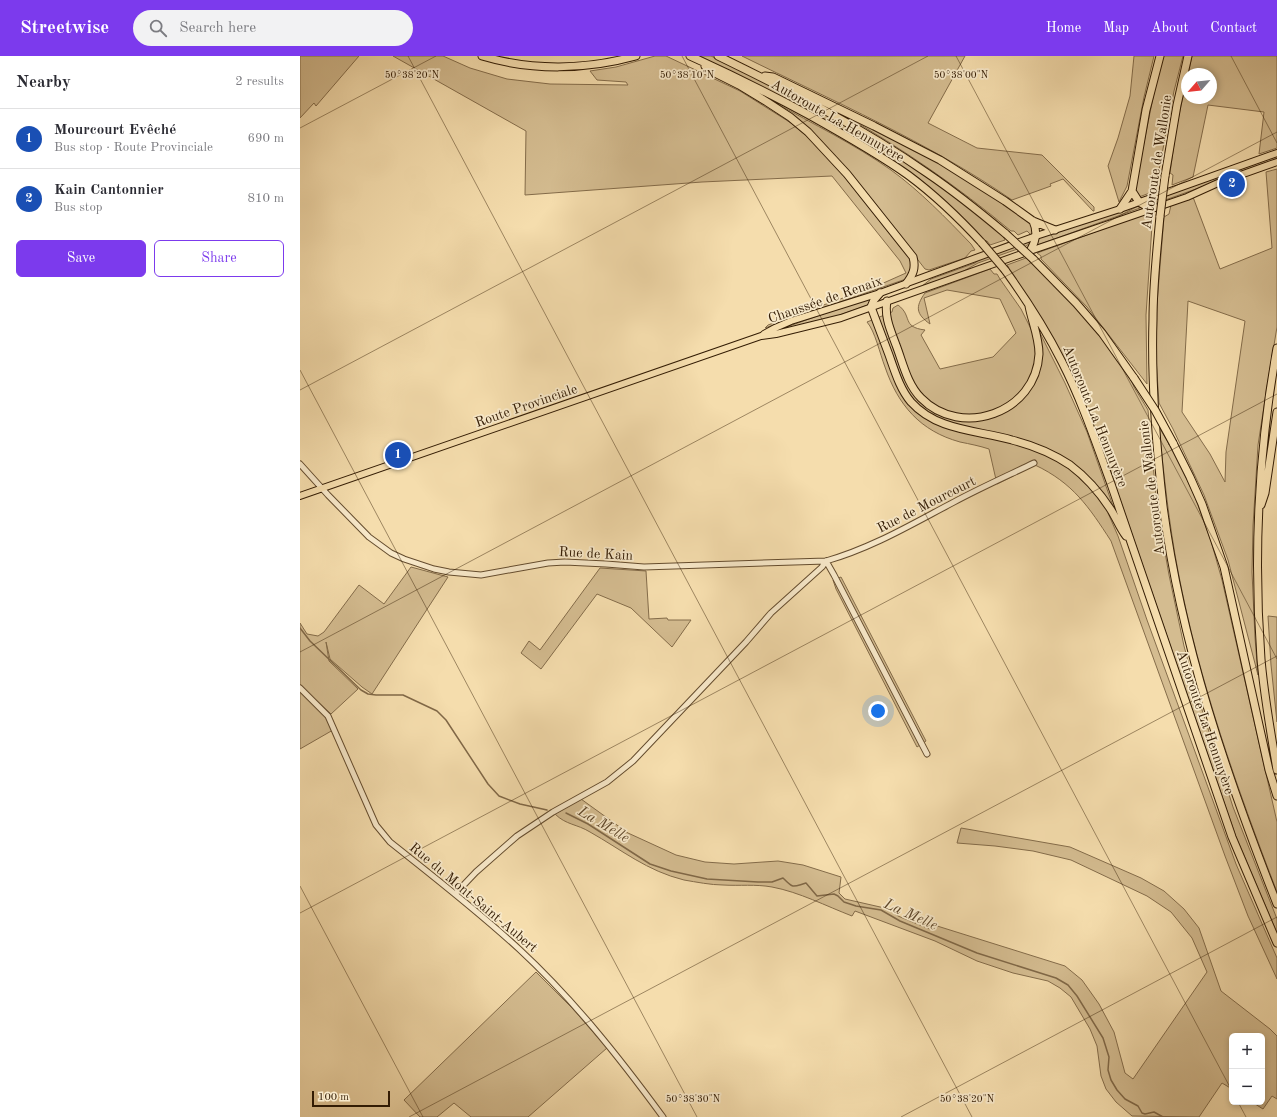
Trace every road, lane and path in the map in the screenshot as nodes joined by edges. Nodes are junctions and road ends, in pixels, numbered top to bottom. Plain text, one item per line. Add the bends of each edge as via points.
1 (482, 56) edge
2 (636, 56) edge
3 (690, 56) edge
4 (718, 56) edge
5 (1160, 56) edge
6 (1188, 56) edge
7 (699, 60) junction
8 (757, 75) junction
9 (1277, 153) edge
10 (1277, 162) edge
11 (1132, 191) junction
12 (1139, 202) junction
13 (1120, 209) junction
14 (1151, 209) junction
15 (1033, 221) junction
16 (1055, 230) junction
17 (1036, 236) junction
18 (1030, 251) junction
19 (906, 284) junction
20 (880, 293) junction
21 (887, 301) junction
22 (1028, 302) junction
23 (872, 307) junction
24 (761, 336) junction
25 (1277, 348) edge
26 (1277, 412) edge
27 (300, 464) edge
28 (1034, 464) dead end
29 (322, 489) junction
30 (300, 496) edge
31 (1257, 514) junction
32 (1132, 544) junction
33 (826, 561) junction
34 (300, 688) edge
35 (927, 754) dead end
36 (1277, 770) edge
37 (1277, 796) edge
38 (456, 894) junction
39 (1277, 904) edge
40 (1277, 943) edge
41 (663, 1117) edge

1 - 2 highway via 528,66 562,67 596,65
3 - 7 highway, Autoroute La Hennuyère
4 - 8 highway, Autoroute La Hennuyère
5 - 11 highway via 1146,110
6 - 39 highway, Autoroute de Wallonie, bridge via 1165,176 1155,267 1153,370 1159,466 1170,551 1199,679 1244,818
7 - 19 highway via 713,72 778,109 820,143 910,251 915,263
7 - 22 highway, Autoroute La Hennuyère, bridge via 829,126 879,156 926,190 982,243
8 - 15 highway via 773,77 914,146 976,182
8 - 37 highway, Autoroute La Hennuyère, bridge via 835,116 933,177 1006,234 1055,281 1102,333 1155,410 1202,504 1224,567
9 - 12 main road, Chaussée de Renaix
10 - 14 main road, Chaussée de Renaix
11 - 12 highway
11 - 13 highway
12 - 13 main road, Chaussée de Renaix
12 - 14 highway
13 - 16 main road, Chaussée de Renaix
14 - 18 main road, Chaussée de Renaix
15 - 16 highway
15 - 17 highway
16 - 17 main road, Chaussée de Renaix
17 - 18 highway
17 - 19 main road, Chaussée de Renaix
18 - 21 main road, Chaussée de Renaix
19 - 20 main road, Chaussée de Renaix
20 - 23 highway
20 - 24 main road, Chaussée de Renaix via 791,321
21 - 22 highway via 886,316 914,389 933,408 951,416 964,418 992,415 1005,408 1026,391 1033,379 1039,355
21 - 23 main road, Chaussée de Renaix
22 - 32 highway, Autoroute La Hennuyère via 1063,364 1103,462
23 - 24 main road, Chaussée de Renaix via 826,322
23 - 32 highway via 898,380 912,402 933,419 959,429 1011,439 1036,447 1069,465 1101,496
24 - 29 main road, Route Provinciale
25 - 31 highway via 1265,425
26 - 31 highway via 1265,493
27 - 29 street, Rue de Kain
28 - 33 street, Rue de Mourcourt via 975,491 890,536
29 - 30 main road, Route Provinciale
29 - 33 street, Rue de Kain via 369,537 391,553 449,572 481,575 565,562 644,567
31 - 36 highway via 1257,592 1261,660
32 - 40 highway, Autoroute La Hennuyère via 1232,836
33 - 35 street
33 - 38 street via 771,612 746,642 633,761 607,782 553,812 517,836 476,872
34 - 38 street, Rue du Mont-Saint-Aubert via 328,716 376,825 390,842
38 - 41 street, Rue du Mont-Saint-Aubert via 519,949 559,989 614,1052

